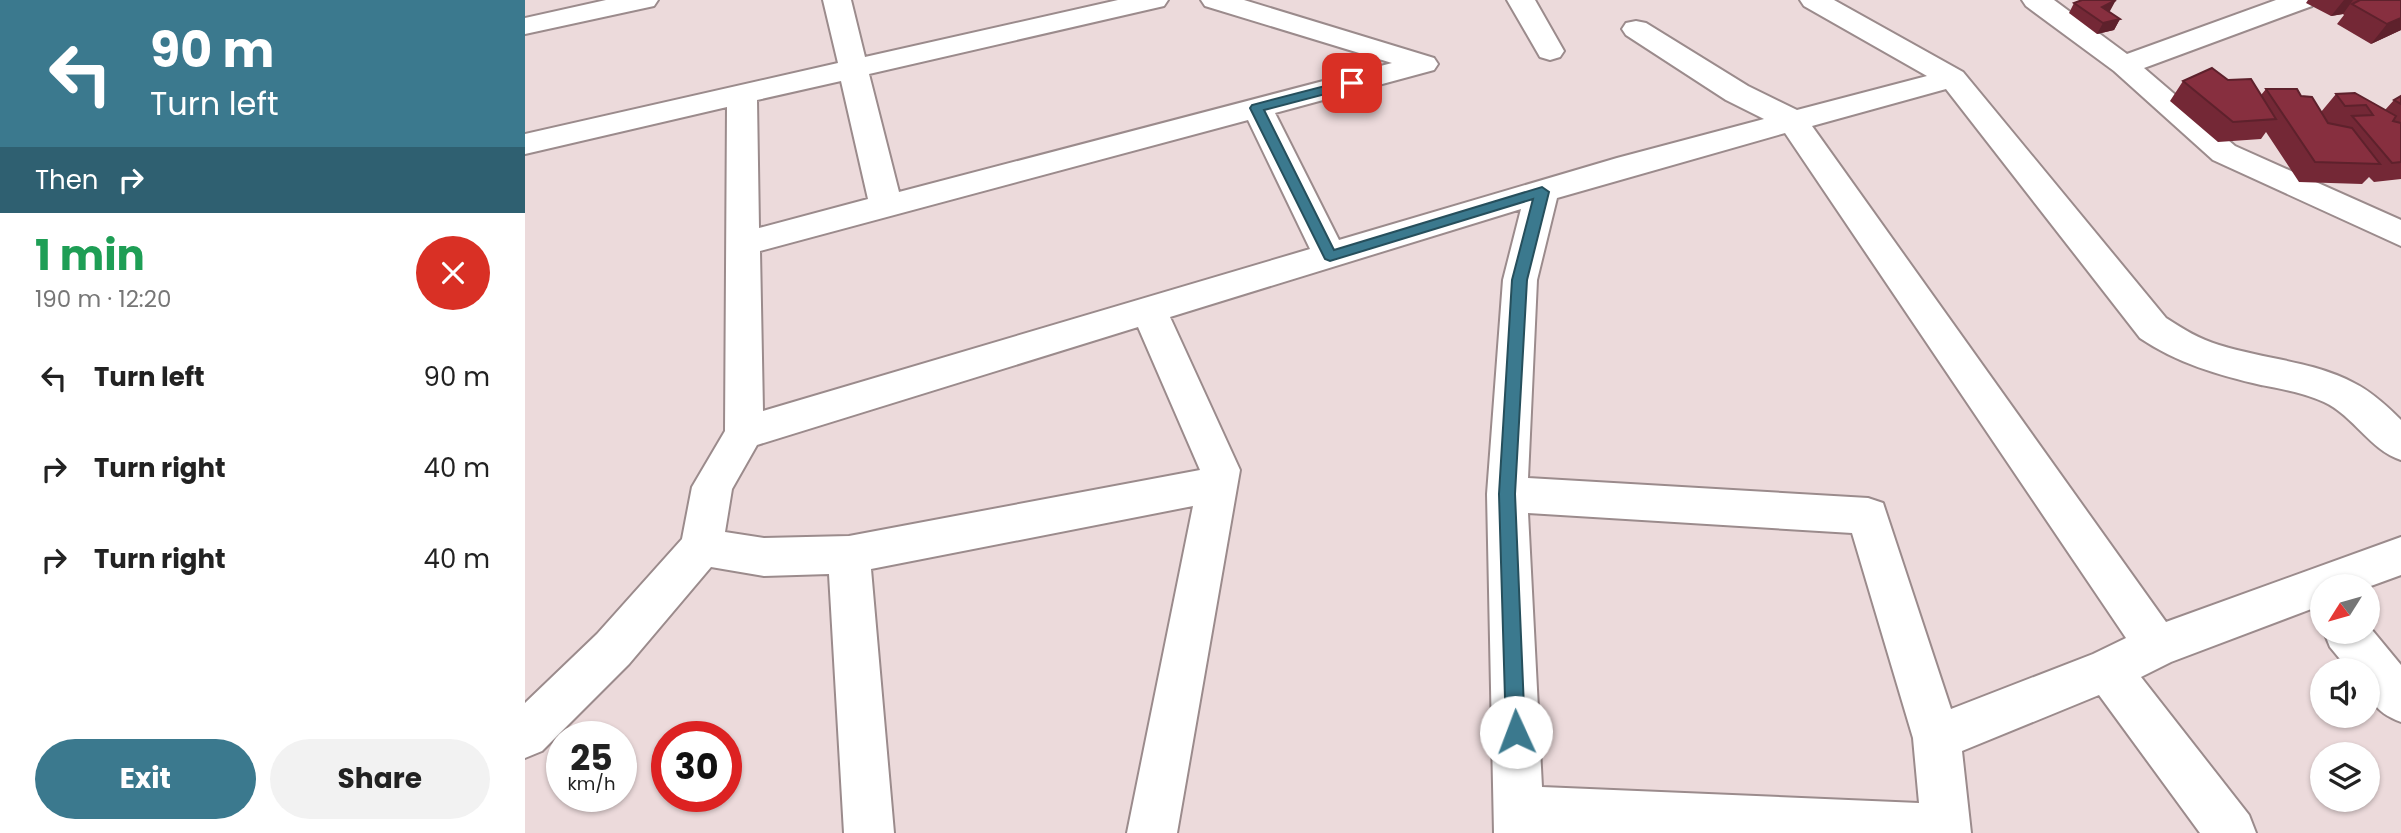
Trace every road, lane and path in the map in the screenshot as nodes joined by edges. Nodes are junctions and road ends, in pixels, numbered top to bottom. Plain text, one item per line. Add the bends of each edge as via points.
1 (644, 0) edge
2 (837, 0) edge
3 (1154, 0) edge
4 (1215, 0) edge
5 (1521, 0) edge
6 (1814, 0) edge
7 (2036, 0) edge
8 (2302, 0) edge
9 (525, 26) edge
10 (1636, 29) dead end
11 (1550, 51) dead end
12 (2124, 65) junction
13 (853, 69) junction
14 (1953, 78) junction
15 (742, 94) junction
16 (1257, 108) junction
17 (1792, 120) junction
18 (525, 144) edge
19 (1542, 192) junction
20 (2401, 202) edge
21 (887, 206) junction
22 (2358, 214) junction
23 (2401, 233) edge
24 (743, 244) junction
25 (1330, 256) junction
26 (1149, 311) junction
27 (744, 433) junction
28 (2401, 444) edge
29 (1217, 484) junction
30 (1507, 494) junction
31 (702, 547) junction
32 (849, 555) junction
33 (2401, 556) edge
34 (2364, 574) edge
35 (2310, 599) edge
36 (2356, 644) edge
37 (2157, 646) junction
38 (2108, 670) junction
39 (2401, 699) edge
40 (525, 735) edge
41 (1937, 738) junction
42 (1519, 822) edge
43 (1946, 831) edge
44 (869, 833) edge
45 (1151, 833) edge
46 (2231, 833) edge

1 - 9 street
2 - 13 street
3 - 13 street
4 - 16 street via 1423,64
5 - 11 street
6 - 14 street
7 - 12 street
8 - 12 street
10 - 17 street via 1737,93
12 - 22 street via 2224,153
13 - 15 street
13 - 21 street
14 - 17 street
14 - 28 street via 2153,328 2184,349 2331,388
15 - 18 street
15 - 24 street
16 - 21 street
16 - 25 street
17 - 19 street
17 - 37 street
19 - 25 street
19 - 30 street via 1520,280
20 - 22 street
21 - 24 street
22 - 23 street
24 - 27 street
25 - 26 street
26 - 27 street
26 - 29 street via 1220,470
27 - 31 street via 712,487
29 - 32 street
29 - 45 street
30 - 41 street via 1868,516
30 - 42 street
31 - 32 street via 764,557
31 - 40 street via 613,649
32 - 44 street
33 - 34 street
35 - 37 street
36 - 39 street
37 - 38 street
38 - 41 street
38 - 46 street
41 - 43 street
42 - 43 street

